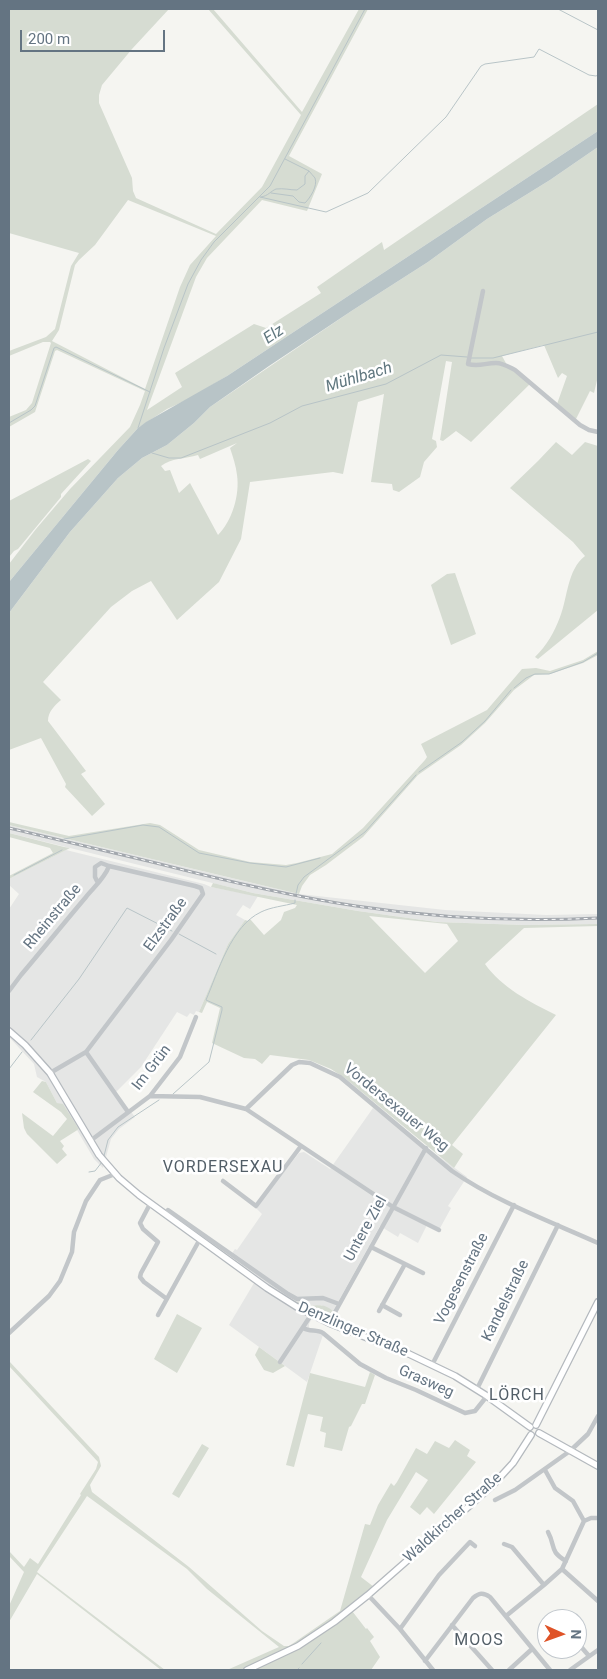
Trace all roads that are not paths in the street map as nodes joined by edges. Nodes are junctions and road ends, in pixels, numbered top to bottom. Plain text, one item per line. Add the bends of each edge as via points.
1 (483, 291) dead end
2 (598, 432) edge
3 (109, 866) junction
4 (98, 883) junction
5 (9, 990) edge
6 (196, 1017) dead end
7 (9, 1030) edge
8 (86, 1052) junction
9 (50, 1073) junction
10 (150, 1096) junction
11 (246, 1109) junction
12 (128, 1112) junction
13 (90, 1141) junction
14 (301, 1146) junction
15 (426, 1148) junction
16 (115, 1174) junction
17 (223, 1181) dead end
18 (150, 1204) junction
19 (514, 1205) junction
20 (393, 1207) junction
21 (168, 1210) dead end
22 (182, 1223) junction
23 (558, 1225) junction
24 (439, 1230) dead end
25 (200, 1239) junction
26 (598, 1243) edge
27 (371, 1247) junction
28 (405, 1264) junction
29 (423, 1273) dead end
30 (167, 1298) junction
31 (598, 1302) edge
32 (340, 1304) junction
33 (382, 1305) junction
34 (380, 1311) dead end
35 (158, 1315) dead end
36 (311, 1315) junction
37 (400, 1315) dead end
38 (329, 1323) junction
39 (303, 1328) junction
40 (9, 1333) edge
41 (280, 1362) dead end
42 (432, 1365) junction
43 (477, 1389) junction
44 (487, 1396) junction
45 (598, 1416) edge
46 (533, 1426) junction
47 (539, 1433) junction
48 (531, 1436) junction
49 (570, 1451) junction
50 (598, 1466) edge
51 (545, 1470) junction
52 (495, 1500) dead end
53 (598, 1518) edge
54 (584, 1521) junction
55 (548, 1532) dead end
56 (504, 1544) dead end
57 (474, 1546) dead end
58 (566, 1561) junction
59 (562, 1569) junction
60 (544, 1585) junction
61 (368, 1595) junction
62 (598, 1601) edge
63 (506, 1616) junction
64 (452, 1625) junction
65 (400, 1629) junction
66 (532, 1650) junction
67 (598, 1650) edge
68 (587, 1654) edge
69 (589, 1656) junction
70 (425, 1661) junction
71 (247, 1670) edge
72 (432, 1670) edge
73 (492, 1670) edge
74 (509, 1670) edge
75 (550, 1670) edge
76 (570, 1670) edge

1 - 2 street via 468,363 478,366 495,363 515,370 580,425
3 - 4 street, Rheinstraße
3 - 4 street, Rheinstraße via 101,863 95,867
3 - 8 street, Elzstraße via 195,886 201,888 203,894
4 - 5 street, Rheinstraße
6 - 10 street, Im Grün via 180,1057
7 - 9 main road, Denzlinger Straße
8 - 9 street, Elzstraße
8 - 12 street
9 - 13 main road, Denzlinger Straße
10 - 11 street via 200,1097
10 - 12 street, Im Grün
11 - 14 street
11 - 15 street, Vordersexauer Weg via 292,1065 310,1063 340,1076
12 - 13 street, Im Grün
13 - 16 main road, Denzlinger Straße
14 - 17 street via 256,1206
14 - 20 street
15 - 19 street, Vordersexauer Weg via 465,1180
15 - 20 street, Untere Ziel
16 - 18 main road, Denzlinger Straße
16 - 40 street via 100,1180 86,1201 60,1281 49,1296
18 - 22 main road, Denzlinger Straße
18 - 30 street via 140,1223 158,1242 140,1276
19 - 23 street, Vordersexauer Weg
19 - 42 street, Vogesenstraße
20 - 24 street
20 - 27 street, Untere Ziel
21 - 22 street, Denzlinger Straße
22 - 25 main road, Denzlinger Straße
22 - 32 street, Denzlinger Straße via 297,1299 324,1298
23 - 26 street, Vordersexauer Weg
23 - 43 street, Kandelstraße
25 - 30 street
25 - 36 main road, Denzlinger Straße via 267,1288
27 - 28 street
27 - 32 street, Untere Ziel
28 - 29 street
28 - 33 street
30 - 35 street
31 - 46 main road
32 - 38 street, Untere Ziel
33 - 34 street
33 - 37 street
36 - 38 main road, Denzlinger Straße
36 - 39 street
38 - 42 main road, Denzlinger Straße
39 - 41 street
39 - 44 street, Grasweg via 324,1333 360,1364 386,1378 465,1413 475,1411
42 - 43 main road, Denzlinger Straße
43 - 44 main road, Denzlinger Straße
44 - 46 main road, Denzlinger Straße
45 - 49 street via 588,1434
46 - 47 main road via 539,1428
46 - 48 main road via 528,1430
47 - 48 main road
47 - 49 main road
48 - 61 main road, Waldkircher Straße via 492,1486
49 - 50 main road
49 - 51 street
51 - 52 street
51 - 54 street via 555,1488 574,1501
53 - 54 street
54 - 58 street
55 - 58 street via 553,1550
56 - 60 street via 512,1547
57 - 65 street via 470,1542 439,1575
58 - 59 street
59 - 60 street
59 - 62 street
60 - 63 street
61 - 65 street
61 - 71 main road, Waldkircher Straße via 298,1646
63 - 64 street via 490,1597 480,1593
63 - 66 street
64 - 70 street
64 - 73 street
65 - 70 street
66 - 74 street
66 - 75 street
67 - 69 street
68 - 69 street
69 - 76 street
70 - 72 street

